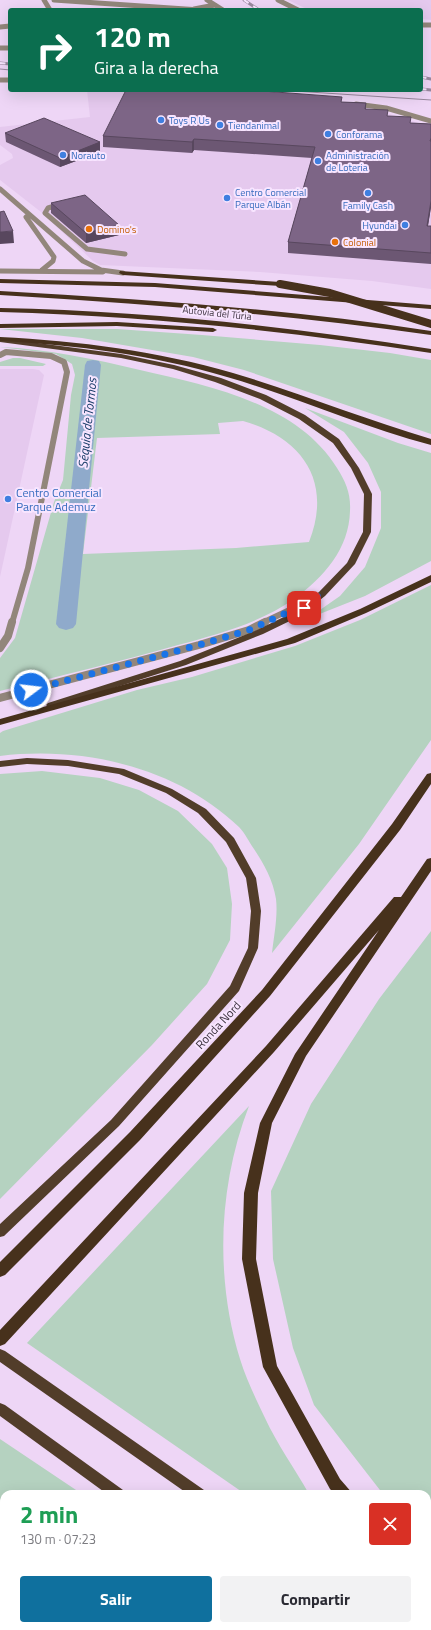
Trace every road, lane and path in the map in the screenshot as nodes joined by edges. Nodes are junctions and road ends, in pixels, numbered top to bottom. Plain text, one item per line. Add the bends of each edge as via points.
1 (44, 0) edge
2 (54, 0) edge
3 (207, 0) edge
4 (278, 0) edge
5 (215, 3) edge
6 (49, 8) edge
7 (174, 8) edge
8 (193, 8) edge
9 (294, 8) edge
10 (347, 103) edge
11 (431, 121) edge
12 (0, 189) edge
13 (64, 203) edge
14 (17, 205) junction
15 (125, 254) dead end
16 (41, 270) junction
17 (0, 271) edge
18 (123, 273) junction
19 (0, 281) edge
20 (0, 293) edge
21 (326, 300) junction
22 (431, 307) edge
23 (0, 310) edge
24 (431, 314) edge
25 (431, 324) edge
26 (0, 326) edge
27 (300, 333) junction
28 (431, 333) edge
29 (0, 339) edge
30 (431, 351) edge
31 (0, 355) edge
32 (431, 442) edge
33 (431, 578) edge
34 (322, 594) junction
35 (0, 648) edge
36 (0, 698) edge
37 (0, 722) edge
38 (0, 764) edge
39 (431, 776) edge
40 (431, 861) edge
41 (0, 1232) edge
42 (0, 1271) edge
43 (0, 1340) edge
44 (0, 1355) edge
45 (0, 1409) edge
46 (112, 1490) edge
47 (193, 1490) edge
48 (341, 1490) edge

1 - 6 street
2 - 7 street
3 - 5 street
4 - 9 street
5 - 8 street
10 - 11 street via 386,108
12 - 14 street
13 - 15 street via 48,208 45,213 81,245 94,251
14 - 16 street via 54,257 54,262
14 - 18 street via 84,261 101,270
16 - 17 street
16 - 18 street
18 - 25 highway, bridge via 280,284 330,293
19 - 21 highway via 155,285
20 - 28 highway, Autovia del Túria via 206,306 359,322
21 - 22 highway
21 - 24 highway
23 - 27 highway, Autovia del Túria via 98,314
26 - 27 highway via 117,324
27 - 30 highway, Autovia del Túria
29 - 32 highway via 55,341 179,362 236,377
29 - 34 main road via 121,356 174,367 218,380 263,397 302,417 336,441 355,468 368,494 367,532 351,564
31 - 35 street via 6,352 51,356 64,362 67,372 28,568 8,636
33 - 37 highway via 363,611 290,640
34 - 36 street via 249,630
34 - 37 main road via 295,615 183,663
38 - 41 main road via 27,761 68,763 121,772 169,791 202,811 230,840 251,878 256,912 253,948 235,988 116,1123
39 - 42 highway, Ronda Nord via 396,828 266,994 135,1136
40 - 43 highway via 270,1049
40 - 48 highway via 301,1054 266,1122 251,1193 249,1259 270,1367 335,1484
44 - 47 main road
45 - 46 main road

